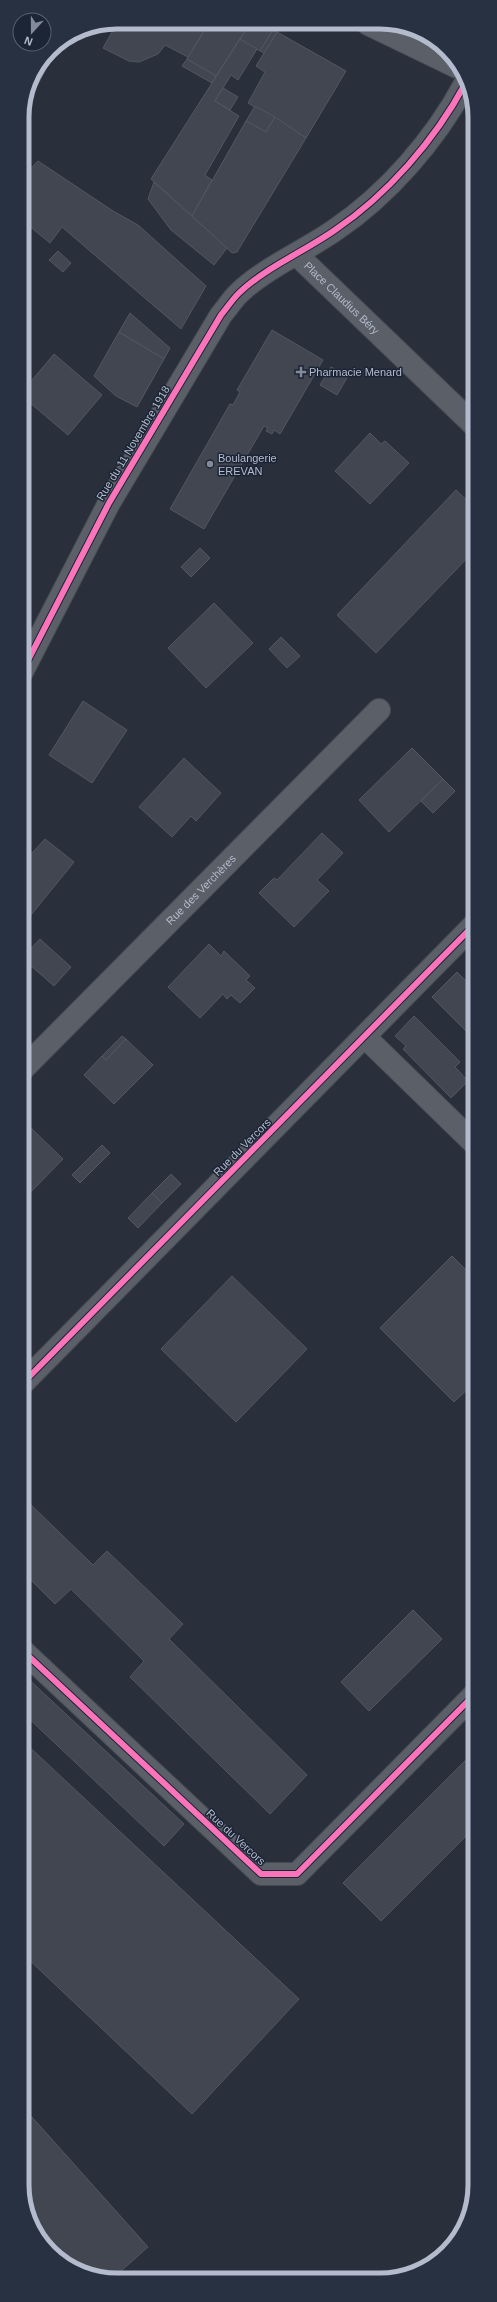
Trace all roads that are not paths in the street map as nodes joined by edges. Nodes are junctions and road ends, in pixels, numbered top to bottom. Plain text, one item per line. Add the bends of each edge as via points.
1 (378, 29) edge
2 (451, 64) edge
3 (463, 88) edge
4 (297, 255) junction
5 (468, 419) edge
6 (29, 658) edge
7 (379, 710) dead end
8 (468, 931) edge
9 (365, 1037) junction
10 (29, 1063) edge
11 (468, 1138) edge
12 (29, 1377) edge
13 (29, 1657) edge
14 (468, 1701) edge

1 - 2 street
3 - 4 street, Place Claudius Béry via 428,140 401,172 342,225
4 - 5 street, Place Claudius Béry
4 - 6 street, Rue du 11 Novembre 1918 via 267,272 239,293 221,315 109,503
7 - 10 street, Rue des Verchères
8 - 9 street, Rue du Vercors
9 - 11 street
9 - 12 street, Rue du Vercors
13 - 14 street, Rue du Vercors via 261,1874 297,1874

